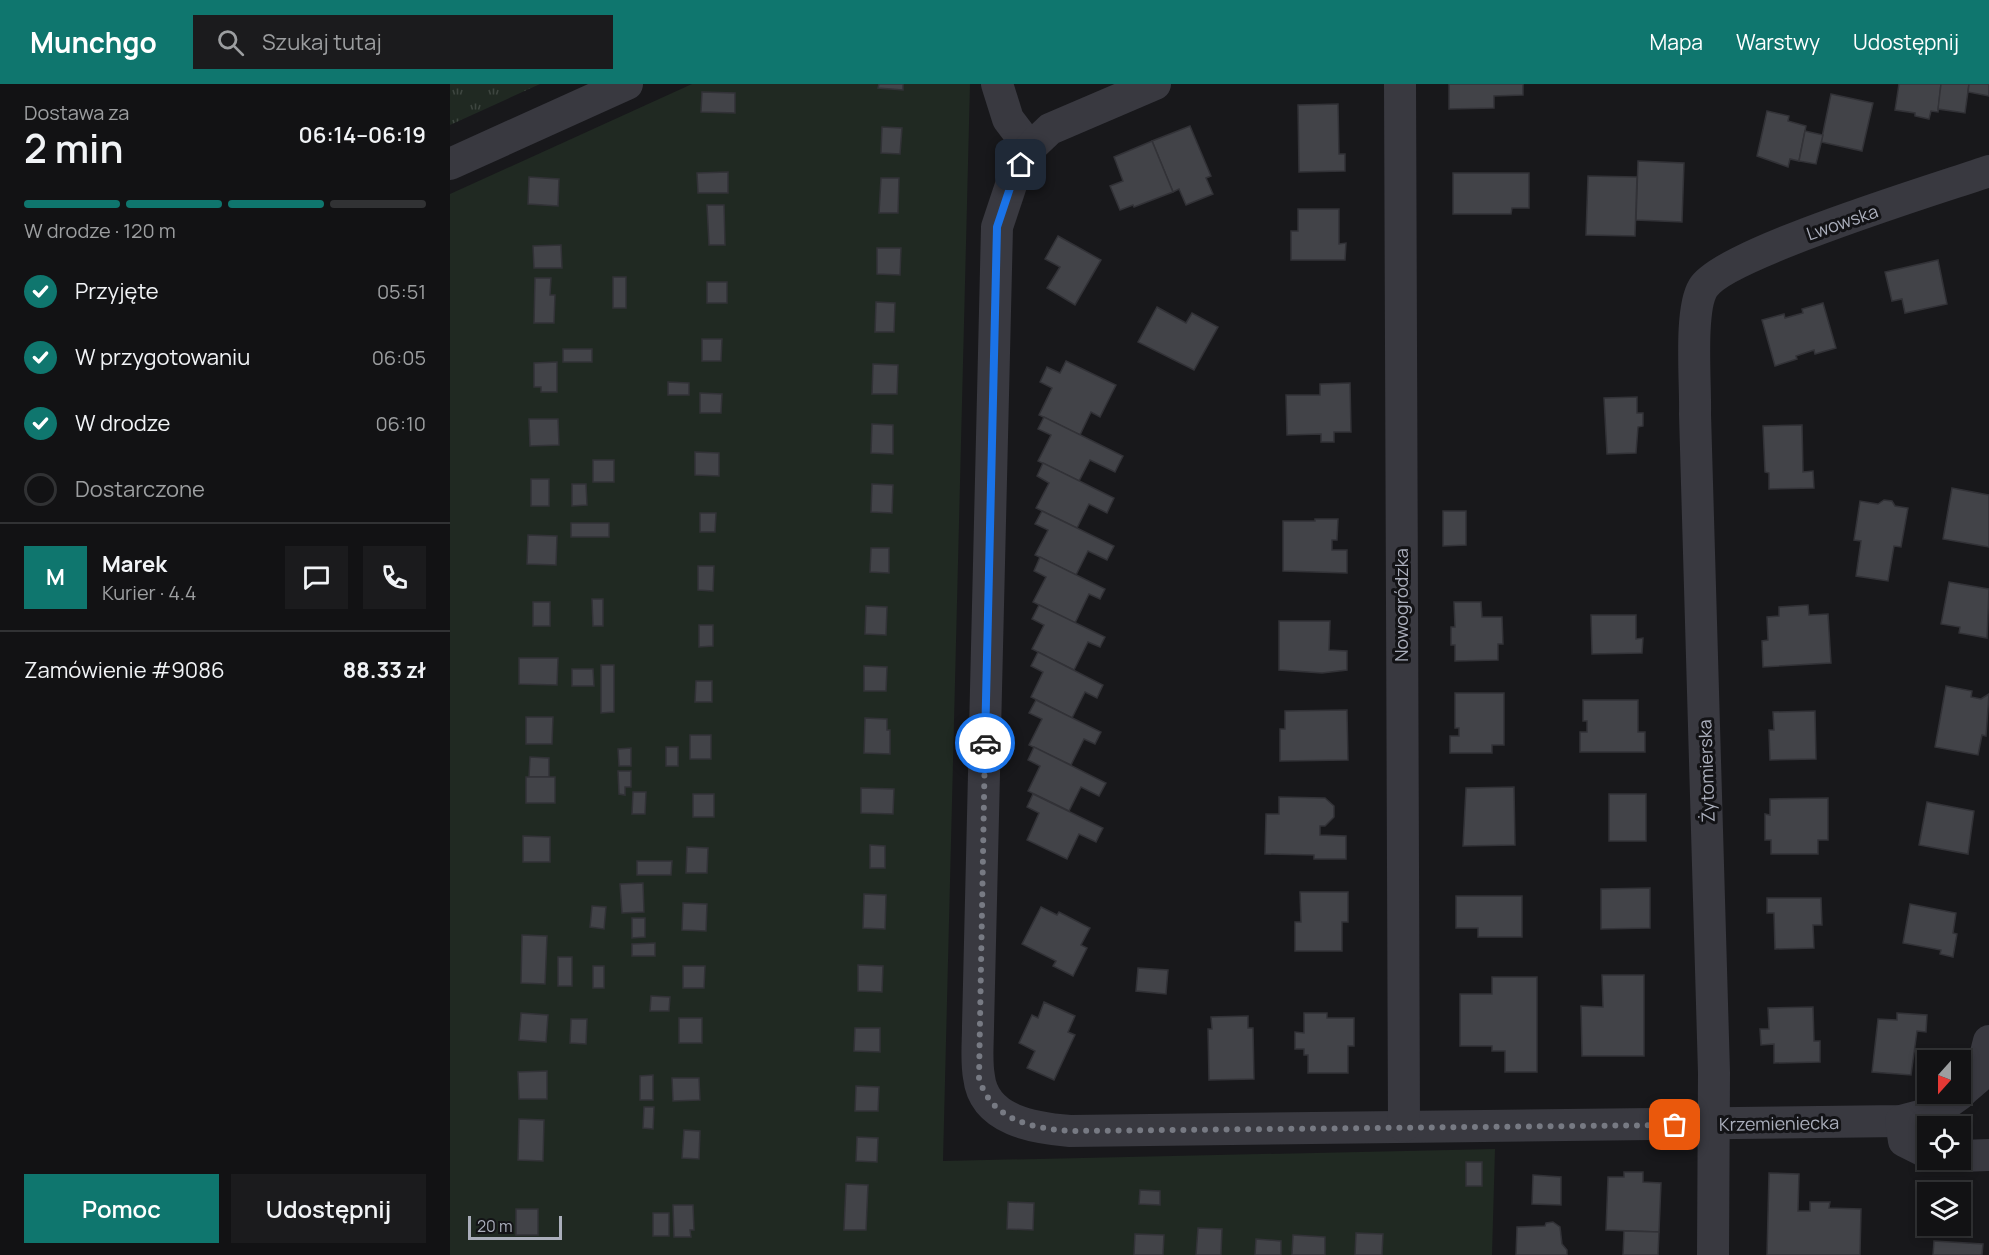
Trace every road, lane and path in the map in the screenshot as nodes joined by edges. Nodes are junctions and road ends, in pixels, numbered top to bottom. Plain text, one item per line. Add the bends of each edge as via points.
1 (627, 84) edge
2 (998, 84) edge
3 (1155, 84) edge
4 (1400, 84) edge
5 (1030, 148) junction
6 (450, 164) edge
7 (1989, 171) edge
8 (1703, 287) joint
9 (1989, 1041) edge
10 (1972, 1086) edge
11 (1901, 1121) junction
12 (1714, 1123) junction
13 (1404, 1126) junction
14 (1917, 1148) edge
15 (1989, 1155) edge
16 (1971, 1156) edge
17 (1713, 1255) edge

1 - 6 street
2 - 5 street via 1008,119
3 - 5 street via 1050,129
4 - 13 street, Nowogródzka
5 - 13 street, Krzemieniecka via 1012,182 997,227 979,1078 983,1093 993,1107 1007,1116 1042,1129
7 - 8 street, Lwowska via 1758,252 1719,273
8 - 12 street, Żytomierska via 1695,314 1695,414
9 - 10 street
10 - 11 street, Krzemieniecka via 1935,1112
11 - 12 street, Krzemieniecka
11 - 14 street via 1904,1141
12 - 13 street, Krzemieniecka
12 - 17 street, Żytomierska
15 - 16 street

